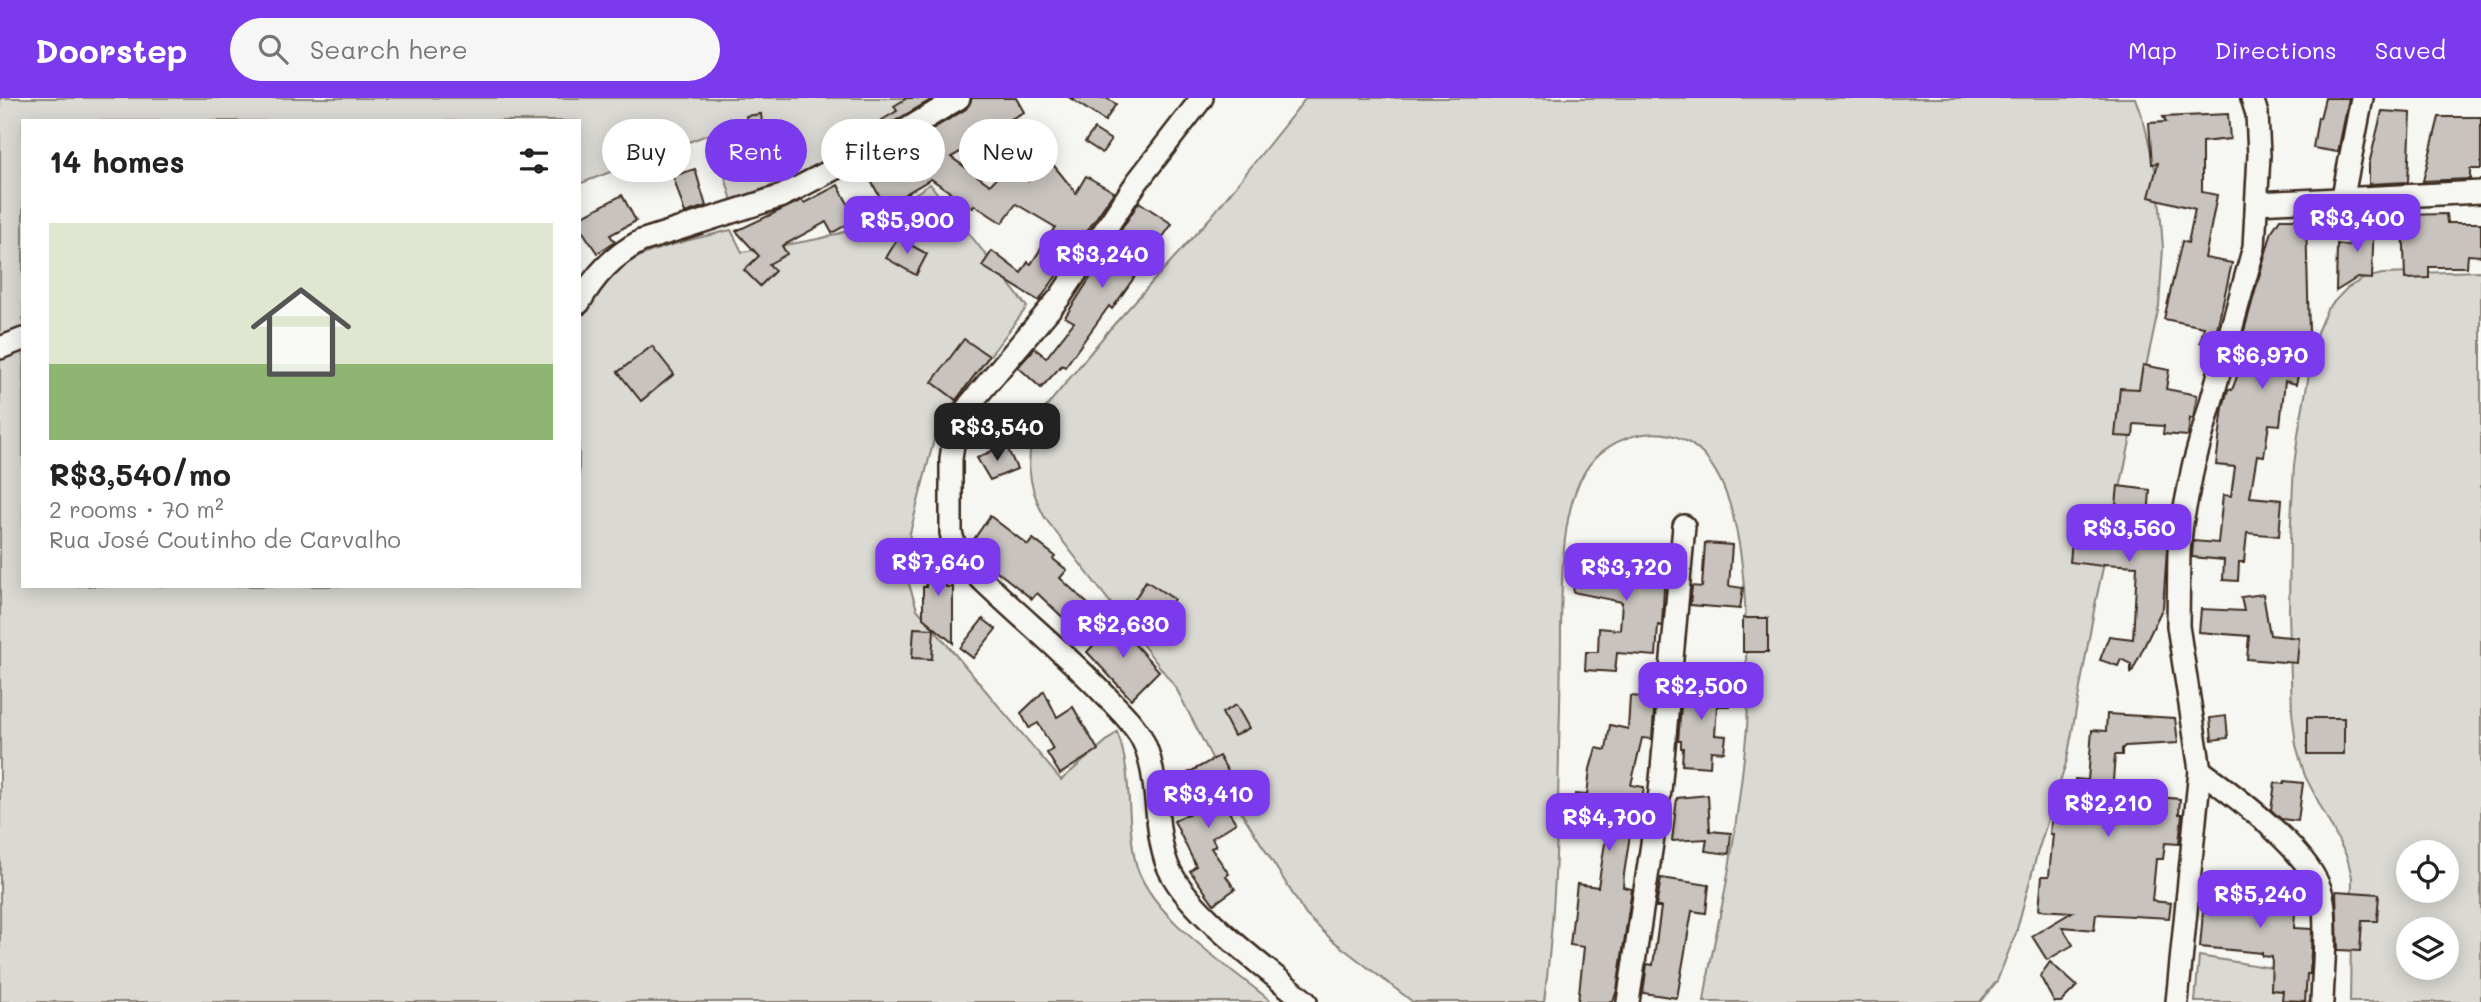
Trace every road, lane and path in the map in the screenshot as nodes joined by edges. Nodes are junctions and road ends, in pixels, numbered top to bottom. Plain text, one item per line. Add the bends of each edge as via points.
1 (959, 98) edge
2 (1202, 98) edge
3 (2252, 98) edge
4 (2362, 98) edge
5 (2481, 191) edge
6 (2342, 201) junction
7 (2257, 203) junction
8 (581, 300) edge
9 (21, 340) edge
10 (0, 348) edge
11 (1684, 526) dead end
12 (2200, 770) junction
13 (1306, 1002) edge
14 (1628, 1002) edge
15 (2177, 1002) edge
16 (2322, 1002) edge

1 - 8 street via 782,196 641,241 613,259
2 - 13 street via 1137,181 1068,286 956,423 950,459 951,533 956,550 972,570 1087,676 1137,730 1148,753 1167,863 1185,894
3 - 7 street via 2258,128
4 - 6 street
5 - 6 street
6 - 7 street
7 - 12 street via 2252,261 2193,467 2182,523 2178,626
9 - 10 street
11 - 14 street via 1660,790
12 - 15 street
12 - 16 street via 2239,798 2315,876 2324,914

